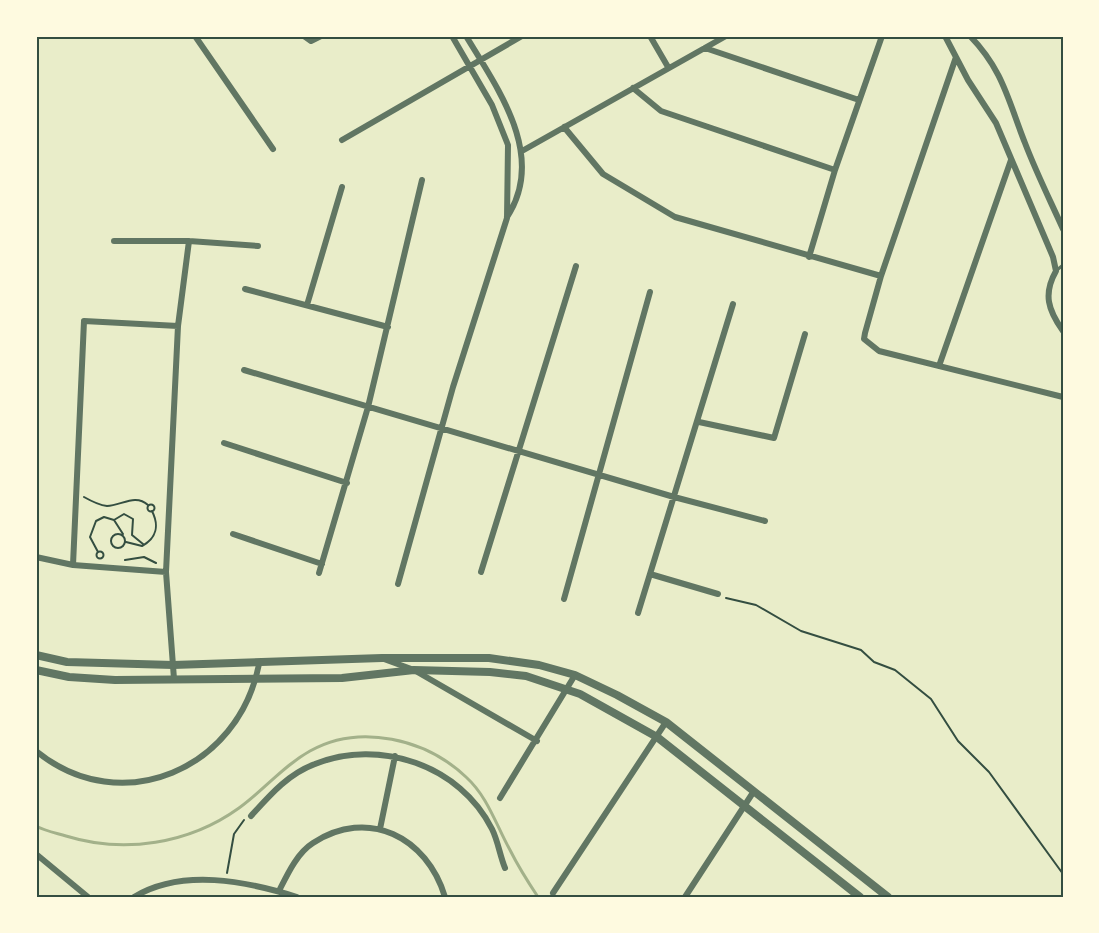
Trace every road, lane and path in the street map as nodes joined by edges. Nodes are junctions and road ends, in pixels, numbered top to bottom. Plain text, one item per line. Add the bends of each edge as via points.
1 (195, 36) edge
2 (304, 36) edge
3 (321, 36) edge
4 (452, 36) edge
5 (466, 36) edge
6 (522, 36) edge
7 (651, 36) edge
8 (726, 36) edge
9 (882, 36) edge
10 (945, 36) edge
11 (970, 36) edge
12 (705, 48) junction
13 (956, 57) junction
14 (480, 58) junction
15 (469, 65) junction
16 (668, 67) junction
17 (633, 88) junction
18 (859, 100) junction
19 (564, 128) junction
20 (342, 140) dead end
21 (273, 149) dead end
22 (522, 152) junction
23 (1011, 159) junction
24 (834, 170) junction
25 (422, 180) dead end
26 (342, 187) dead end
27 (507, 218) junction
28 (1063, 229) edge
29 (114, 241) dead end
30 (189, 241) junction
31 (258, 246) dead end
32 (809, 257) junction
33 (1063, 265) edge
34 (576, 266) dead end
35 (1056, 271) junction
36 (881, 276) junction
37 (245, 289) dead end
38 (650, 292) dead end
39 (733, 304) dead end
40 (307, 305) junction
41 (178, 326) junction
42 (388, 327) junction
43 (1063, 331) edge
44 (805, 334) dead end
45 (939, 366) junction
46 (244, 370) dead end
47 (1063, 397) edge
48 (368, 407) junction
49 (699, 422) junction
50 (442, 429) junction
51 (224, 444) dead end
52 (519, 451) junction
53 (598, 475) junction
54 (347, 483) junction
55 (76, 493) junction
56 (674, 497) junction
57 (148, 505) junction
58 (152, 511) junction
59 (114, 520) junction
60 (765, 521) dead end
61 (123, 534) junction
62 (233, 534) dead end
63 (126, 542) junction
64 (146, 544) junction
65 (98, 552) dead end
66 (36, 558) edge
67 (322, 564) junction
68 (73, 566) junction
69 (166, 572) junction
70 (481, 572) dead end
71 (319, 573) dead end
72 (650, 574) junction
73 (398, 584) dead end
74 (718, 594) joint
75 (564, 599) dead end
76 (638, 613) dead end
77 (36, 655) edge
78 (382, 658) junction
79 (260, 664) junction
80 (173, 665) junction
81 (36, 669) edge
82 (414, 670) junction
83 (575, 675) junction
84 (174, 679) junction
85 (256, 679) junction
86 (568, 690) junction
87 (666, 722) junction
88 (657, 737) junction
89 (537, 741) junction
90 (36, 751) edge
91 (395, 756) junction
92 (754, 791) junction
93 (500, 798) dead end
94 (743, 807) junction
95 (251, 816) joint
96 (380, 829) junction
97 (36, 854) edge
98 (505, 868) dead end
99 (1063, 874) edge
100 (225, 881) junction
101 (279, 891) junction
102 (553, 893) dead end
103 (88, 897) edge
104 (134, 897) edge
105 (297, 897) edge
106 (445, 897) edge
107 (686, 897) edge
108 (860, 897) edge
109 (888, 897) edge

1 - 21 street
2 - 3 street via 311,41
4 - 15 street
5 - 14 street
6 - 14 street
7 - 16 street
8 - 12 street
9 - 18 street
10 - 13 street
11 - 28 street via 1002,78 1025,145
12 - 16 street
12 - 18 street
13 - 23 street via 996,123
13 - 36 street
14 - 15 street
14 - 22 street via 509,112
15 - 20 street
15 - 27 street via 492,105 508,145
16 - 17 street
17 - 19 street
17 - 24 street via 661,111
18 - 24 street
19 - 22 street
19 - 32 street via 603,174 675,217
22 - 27 street via 519,192
23 - 35 street
23 - 45 street
24 - 32 street
25 - 42 street
26 - 40 street
27 - 50 street
29 - 30 street
30 - 31 street
30 - 41 street
32 - 36 street
33 - 35 lane
34 - 52 street
35 - 43 street via 1047,300
36 - 45 street via 864,339 879,351
37 - 40 street
38 - 53 street
39 - 49 street
40 - 42 street
41 - 55 street via 84,321
41 - 69 street
42 - 48 street
44 - 49 street via 774,438
45 - 47 street
46 - 48 street
48 - 50 street
48 - 54 street
49 - 56 street
50 - 52 street
50 - 73 street
51 - 54 street
52 - 53 street
52 - 70 street
53 - 56 street
53 - 75 street
54 - 67 street
55 - 57 path via 106,506 130,500
55 - 68 street
56 - 60 street
56 - 72 street
57 - 58 path
57 - 58 path via 154,506
58 - 64 path via 156,531
59 - 61 path
59 - 64 path via 130,515 132,536
59 - 65 path via 104,517 93,524 90,537
61 - 63 path
61 - 63 path via 114,535 112,544 120,548
62 - 67 street
63 - 64 path
66 - 68 street
67 - 71 street
68 - 69 street
69 - 80 street
72 - 74 street
72 - 76 street
74 - 99 path via 756,605 801,631 861,650 874,662 895,670 931,699 958,741 989,772
77 - 80 street via 67,662
78 - 79 street
78 - 82 street
78 - 83 street via 489,658
79 - 80 street
79 - 85 street
80 - 84 street
81 - 84 street via 69,677
82 - 85 street via 342,678
82 - 86 street via 526,676
82 - 89 street
83 - 86 street
83 - 87 street
84 - 85 street
85 - 90 street via 233,728 207,754 167,776 140,782 86,778
86 - 88 street
86 - 89 street
87 - 88 street
87 - 92 street
88 - 94 street
88 - 102 street
89 - 93 street
91 - 95 street via 354,754 314,764 279,785
91 - 96 street
91 - 98 street via 434,770 467,795 492,829
92 - 94 street
92 - 109 street
94 - 107 street
94 - 108 street
95 - 100 path via 241,821 234,834
96 - 101 street via 347,827 312,844 291,868
96 - 106 street via 405,839 425,856
97 - 103 street
100 - 101 street
100 - 104 street via 179,879
101 - 105 street

